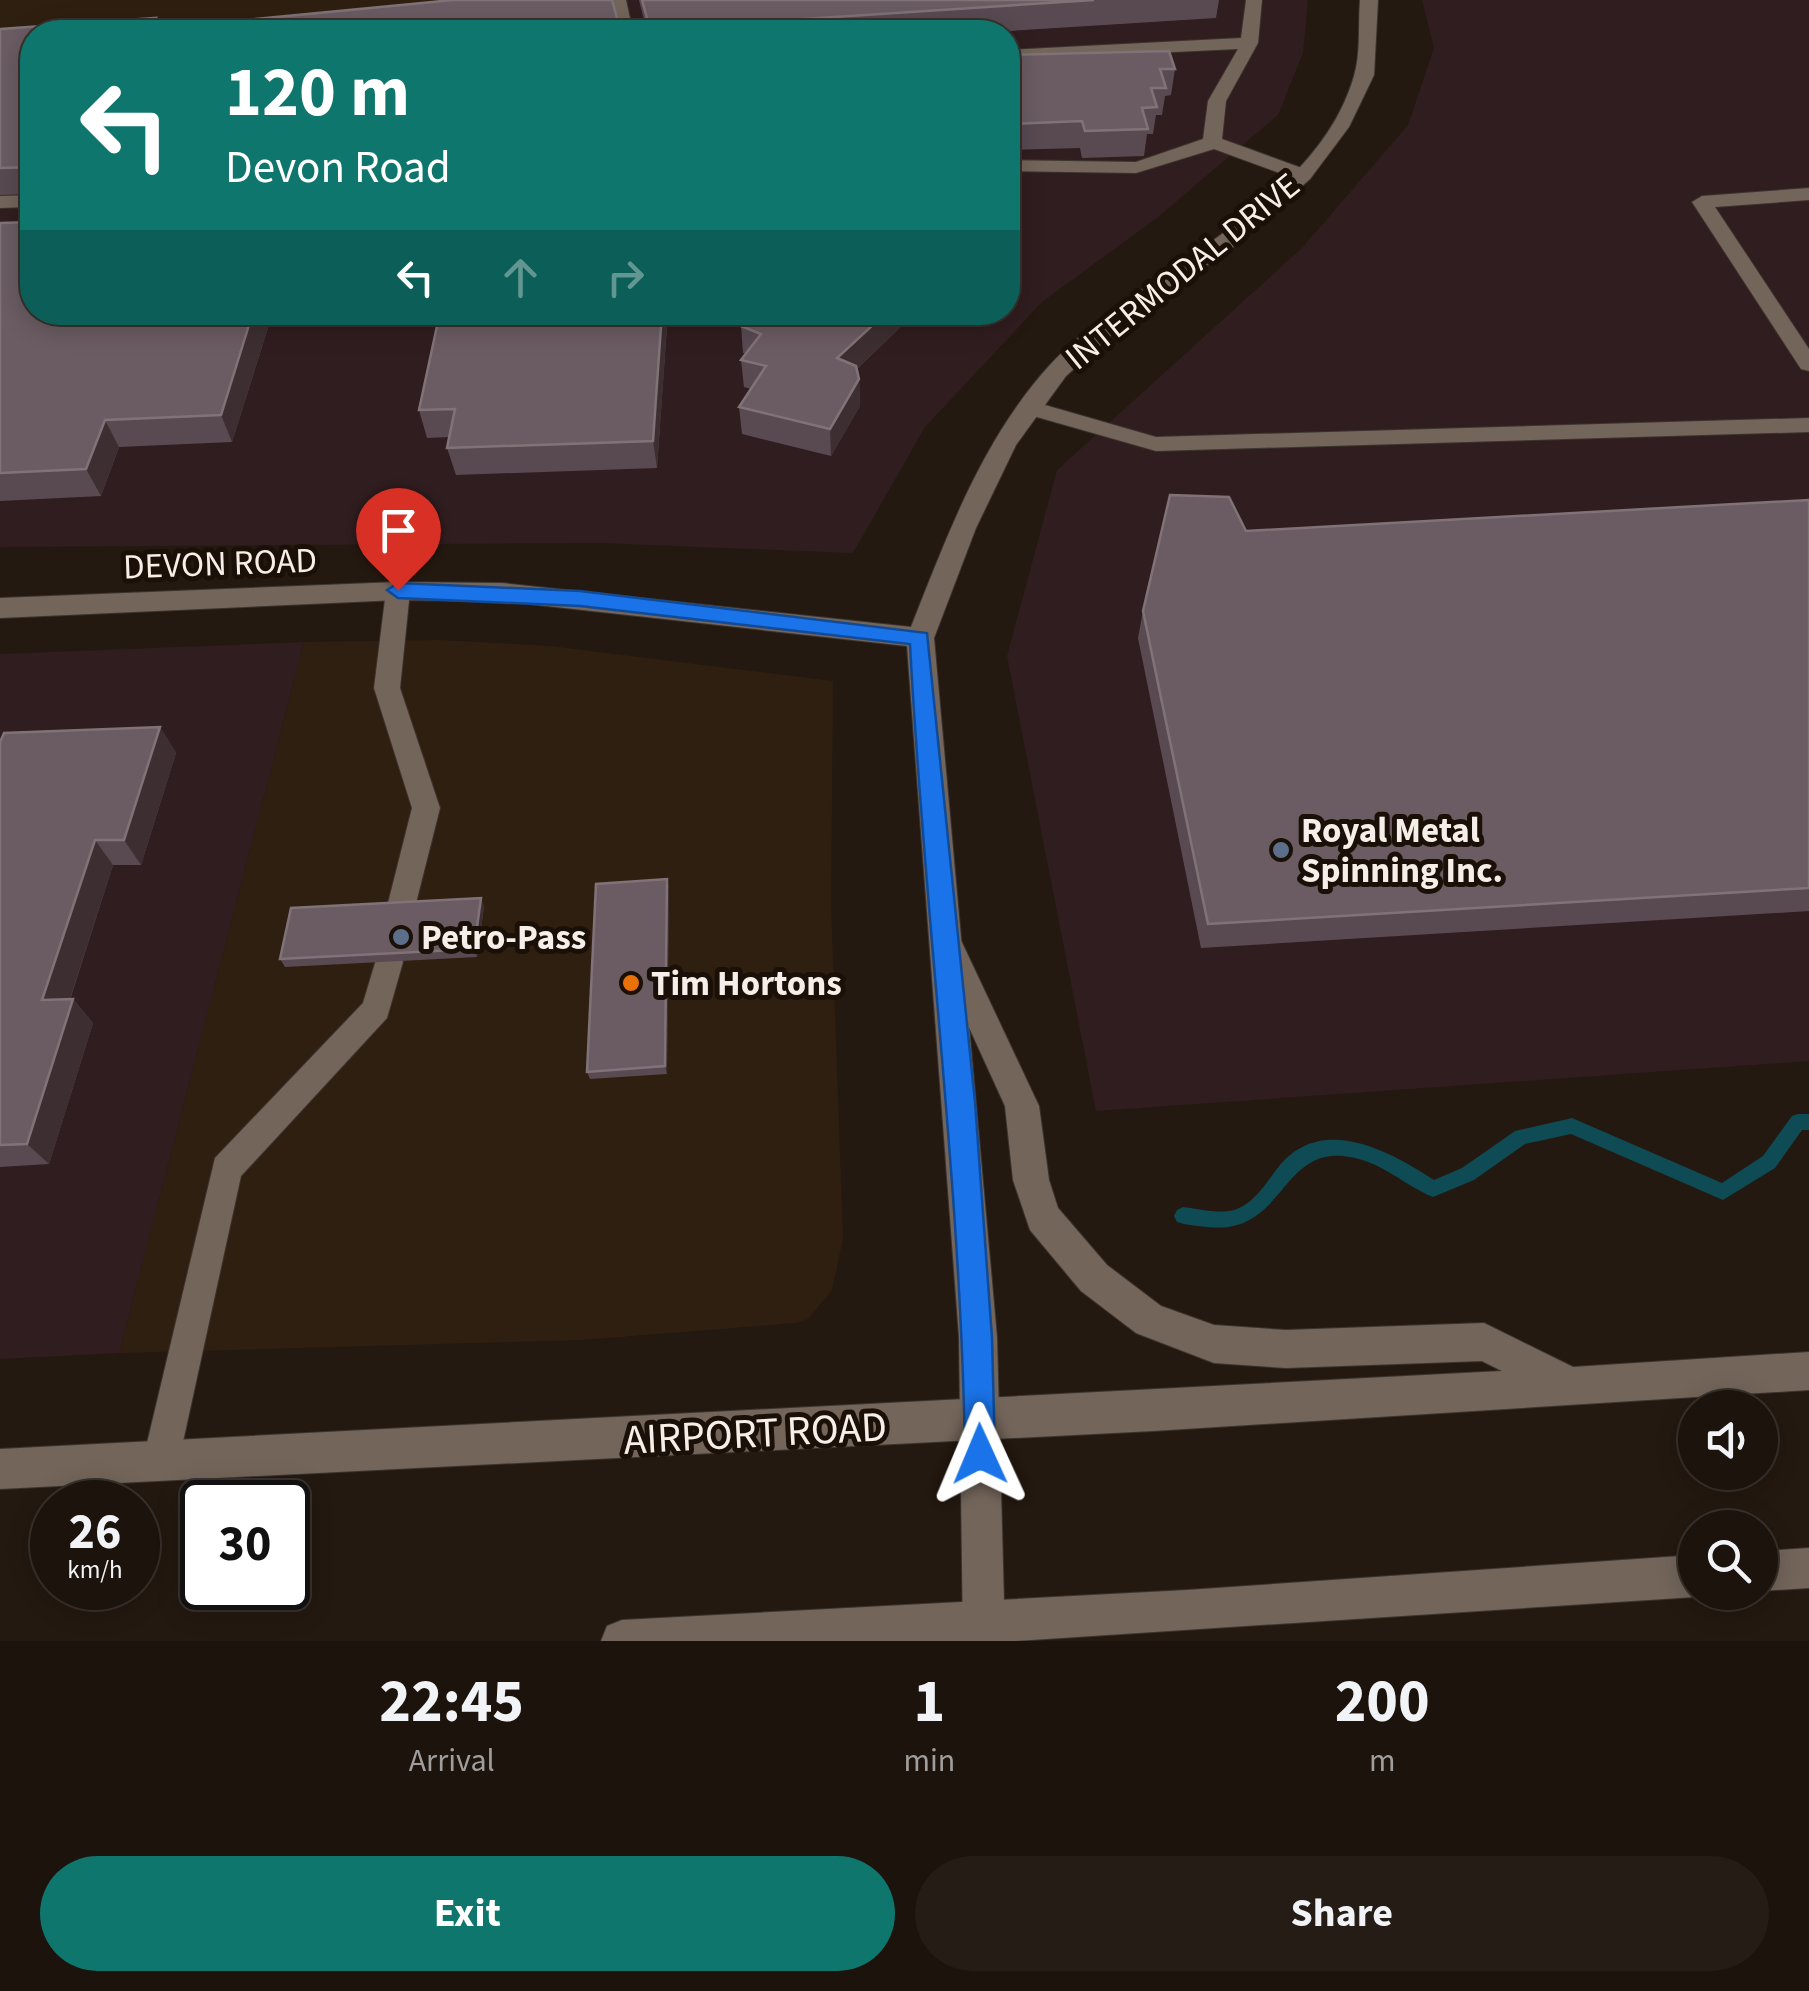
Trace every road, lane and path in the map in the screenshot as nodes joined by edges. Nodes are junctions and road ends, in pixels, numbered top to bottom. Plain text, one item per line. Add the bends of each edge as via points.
1 (1254, 0) edge
2 (1369, 0) edge
3 (1249, 43) junction
4 (1020, 54) edge
5 (1213, 142) junction
6 (1020, 167) edge
7 (1304, 175) junction
8 (1809, 194) edge
9 (1809, 364) edge
10 (1031, 408) junction
11 (1809, 426) edge
12 (398, 590) junction
13 (0, 608) edge
14 (920, 638) junction
15 (400, 911) edge
16 (946, 942) junction
17 (388, 962) edge
18 (1809, 1371) edge
19 (1569, 1385) junction
20 (979, 1421) junction
21 (161, 1460) junction
22 (0, 1469) edge
23 (1809, 1568) edge
24 (1778, 1570) edge
25 (1678, 1577) edge
26 (984, 1632) edge
27 (622, 1641) edge

1 - 3 lane
2 - 7 street, INTERMODAL DRIVE via 1364,75 1342,124
3 - 4 lane
3 - 5 lane via 1214,104 1208,124
5 - 6 lane via 1178,161 1139,170
5 - 7 lane
7 - 10 street, INTERMODAL DRIVE via 1118,318 1058,371
8 - 9 lane via 1702,202
10 - 11 lane via 1156,444
10 - 14 street, INTERMODAL DRIVE via 1005,443 963,528
12 - 13 street, DEVON ROAD
12 - 14 street, DEVON ROAD via 599,600
12 - 15 lane via 386,688 426,808
14 - 16 street, INTERMODAL DRIVE
16 - 19 street via 1022,1106 1042,1218 1094,1278 1149,1320 1214,1344 1286,1349 1484,1342
16 - 20 street, INTERMODAL DRIVE
17 - 21 lane via 376,1008 226,1169
18 - 19 street, AIRPORT ROAD
19 - 20 street, AIRPORT ROAD
20 - 21 street, AIRPORT ROAD
20 - 26 street, INTERMODAL DRIVE
21 - 22 street, AIRPORT ROAD
23 - 24 street
25 - 26 street
26 - 27 street

